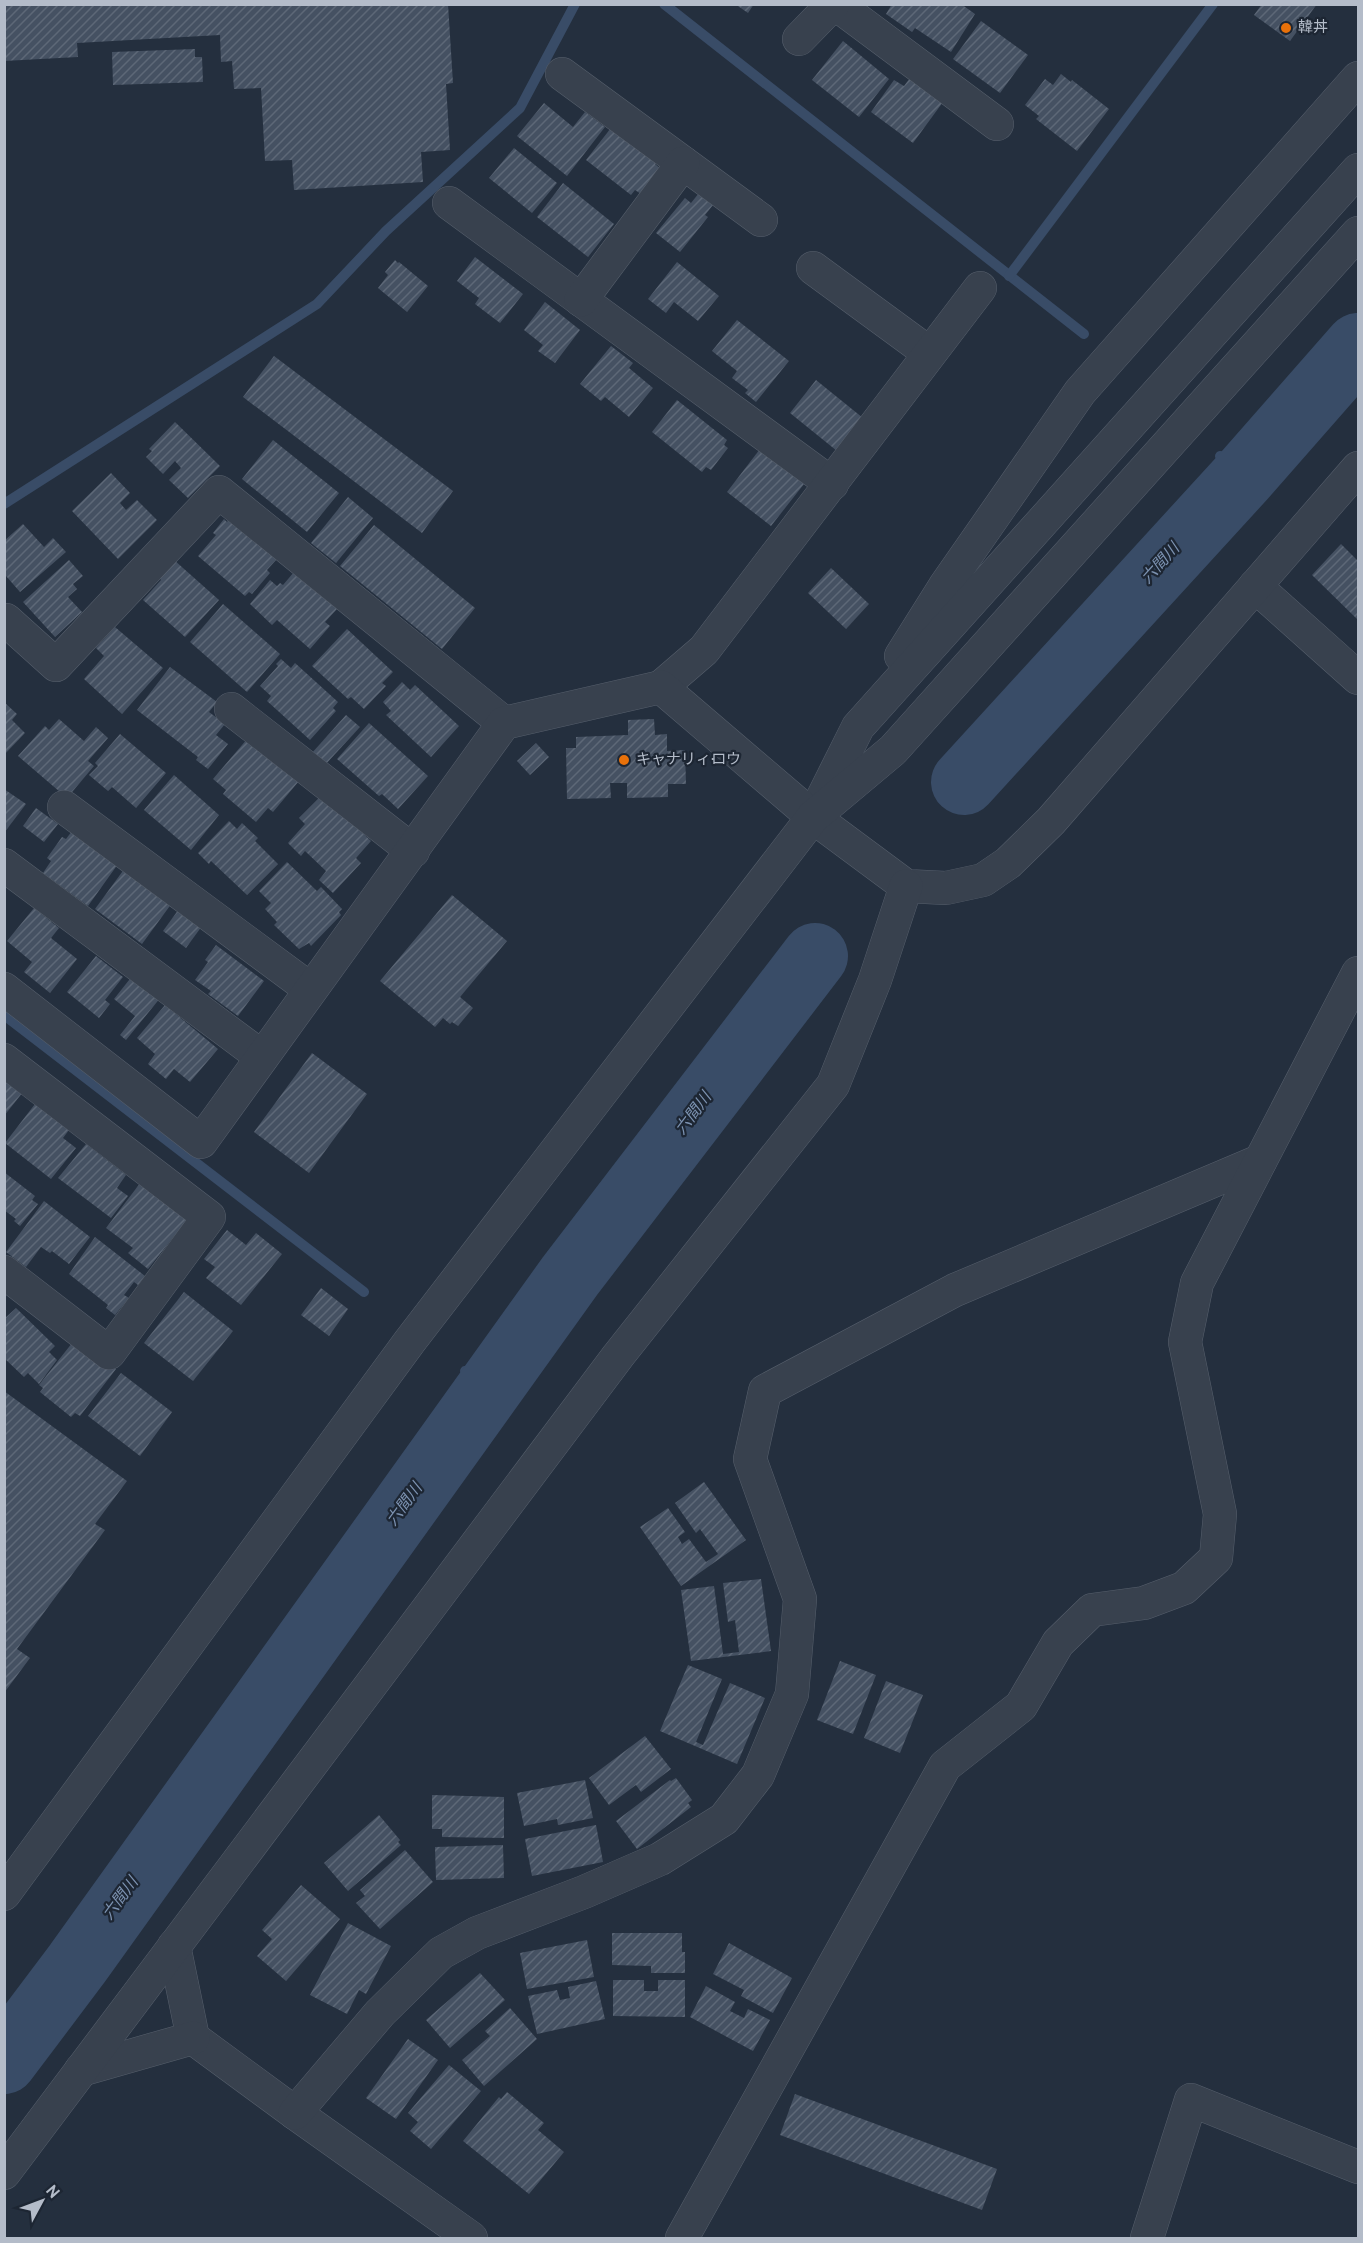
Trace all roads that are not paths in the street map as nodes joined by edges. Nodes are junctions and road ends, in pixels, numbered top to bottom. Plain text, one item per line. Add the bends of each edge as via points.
1 (835, 4) edge
2 (799, 39) dead end
3 (562, 74) dead end
4 (1359, 78) edge
5 (997, 124) dead end
6 (683, 163) junction
7 (1359, 170) edge
8 (449, 203) dead end
9 (761, 220) dead end
10 (1359, 233) edge
11 (813, 268) dead end
12 (980, 288) dead end
13 (581, 300) junction
14 (929, 353) junction
15 (1359, 468) edge
16 (832, 484) junction
17 (1255, 586) junction
18 (4, 622) edge
19 (1359, 678) edge
20 (661, 687) junction
21 (231, 709) dead end
22 (504, 723) junction
23 (858, 727) junction
24 (64, 807) dead end
25 (813, 817) junction
26 (413, 851) junction
27 (4, 865) edge
28 (906, 886) junction
29 (1359, 973) edge
30 (4, 989) edge
31 (310, 989) junction
32 (262, 1057) junction
33 (4, 1060) edge
34 (1260, 1161) junction
35 (4, 1272) edge
36 (4, 1894) edge
37 (174, 1946) junction
38 (193, 2038) junction
39 (81, 2070) junction
40 (295, 2114) junction
41 (1359, 2167) edge
42 (4, 2173) edge
43 (471, 2238) edge
44 (682, 2238) edge
45 (1147, 2238) edge

1 - 2 street
1 - 5 street
3 - 6 street
4 - 23 street via 1080,392 945,586
6 - 9 street
6 - 13 street
7 - 23 street
8 - 13 street
10 - 25 street via 893,750
11 - 14 street
12 - 14 street
13 - 16 street
14 - 16 street
15 - 17 street
16 - 20 street via 704,650
17 - 19 street
17 - 28 street via 1051,821 1008,862 982,880 946,888
18 - 22 street via 56,665 219,492
20 - 22 street
20 - 25 street
21 - 26 street
22 - 26 street
23 - 25 street
24 - 31 street
25 - 28 street
25 - 36 street via 410,1341
26 - 31 street
27 - 32 street
28 - 37 street via 875,980 833,1085 618,1356
29 - 34 street
30 - 32 street via 201,1142
31 - 32 street
33 - 35 street via 209,1217 109,1353
34 - 40 street via 955,1290 765,1391 750,1460 800,1599 792,1694 758,1775 724,1819 660,1859 477,1933 441,1953 380,2013
34 - 44 street via 1197,1283 1185,1342 1220,1514 1215,1558 1184,1588 1144,1603 1092,1610 1058,1643 1021,1706 945,1766
37 - 38 street
37 - 39 street
38 - 39 street
38 - 40 street
39 - 42 street
40 - 43 street
41 - 45 street via 1191,2100

